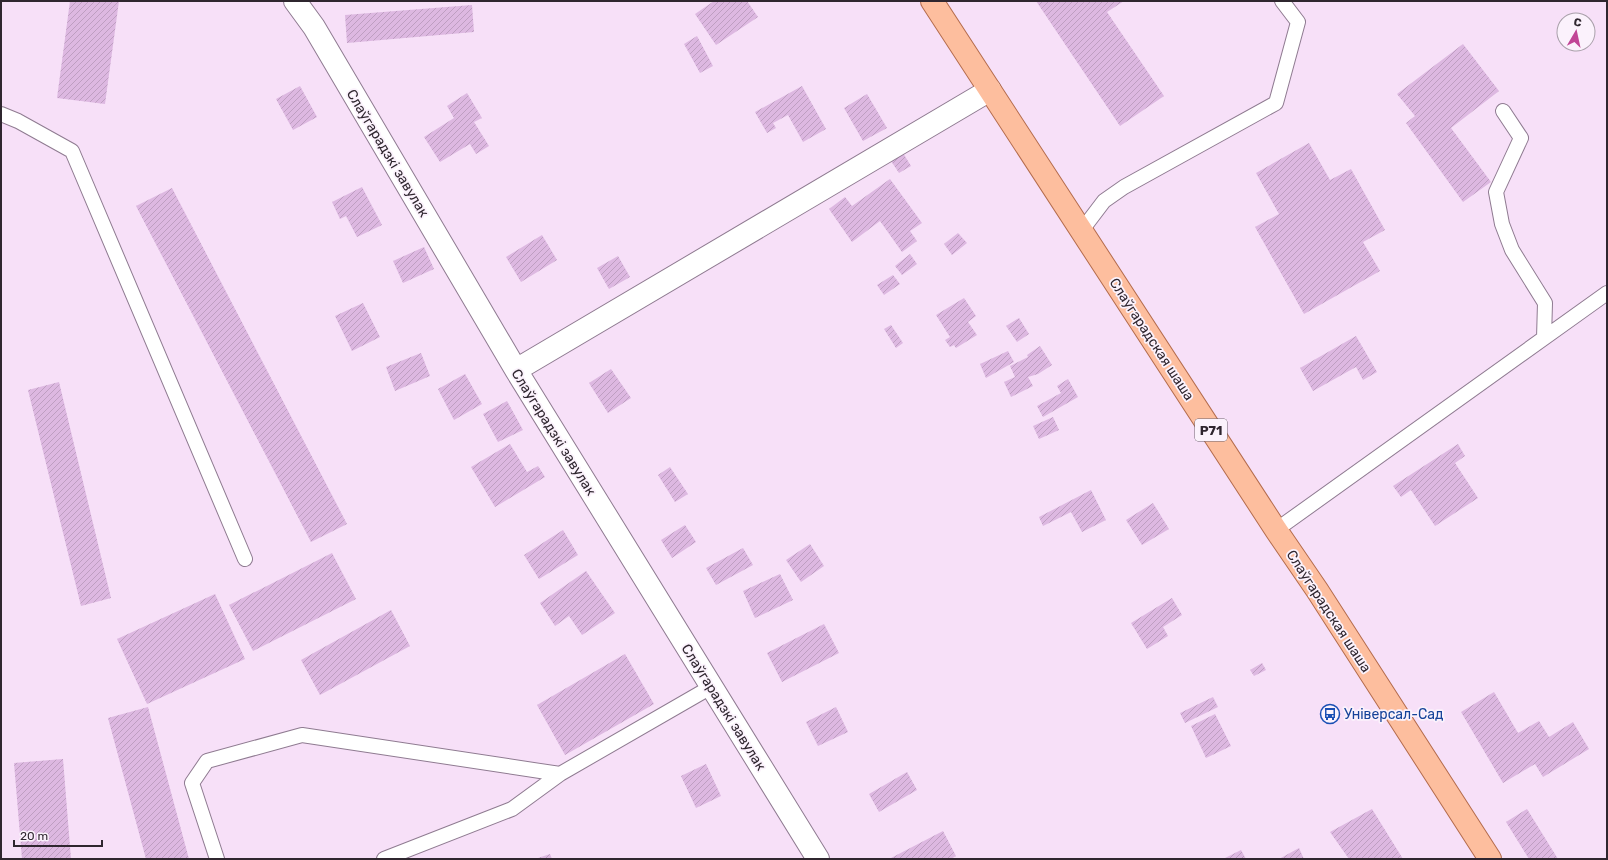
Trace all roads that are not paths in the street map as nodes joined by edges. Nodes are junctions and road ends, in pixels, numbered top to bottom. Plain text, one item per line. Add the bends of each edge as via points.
1 (932, 1) edge
2 (1282, 1) edge
3 (297, 2) edge
4 (990, 90) junction
5 (1503, 111) dead end
6 (1, 114) edge
7 (1082, 230) junction
8 (1607, 293) edge
9 (1544, 338) junction
10 (516, 370) junction
11 (1276, 530) junction
12 (245, 559) dead end
13 (711, 687) junction
14 (560, 774) junction
15 (217, 859) edge
16 (384, 859) edge
17 (818, 859) edge
18 (1490, 859) edge

1 - 4 main road, Слаўгарадская шаша / Р71
2 - 7 lane via 1298,22 1276,103 1124,187 1104,201
3 - 10 street, Слаўгарадзкі завулак
4 - 7 main road, Слаўгарадская шаша / Р71
4 - 10 street
5 - 9 lane via 1521,138 1496,192 1500,218 1512,250 1545,303
6 - 12 lane via 72,151
7 - 11 main road, Слаўгарадская шаша / Р71
8 - 9 lane
9 - 11 lane
10 - 13 street, Слаўгарадзкі завулак
11 - 18 main road, Слаўгарадская шаша / Р71
13 - 14 lane
13 - 17 street, Слаўгарадзкі завулак
14 - 15 lane via 302,735 207,761 192,783
14 - 16 lane via 512,809

